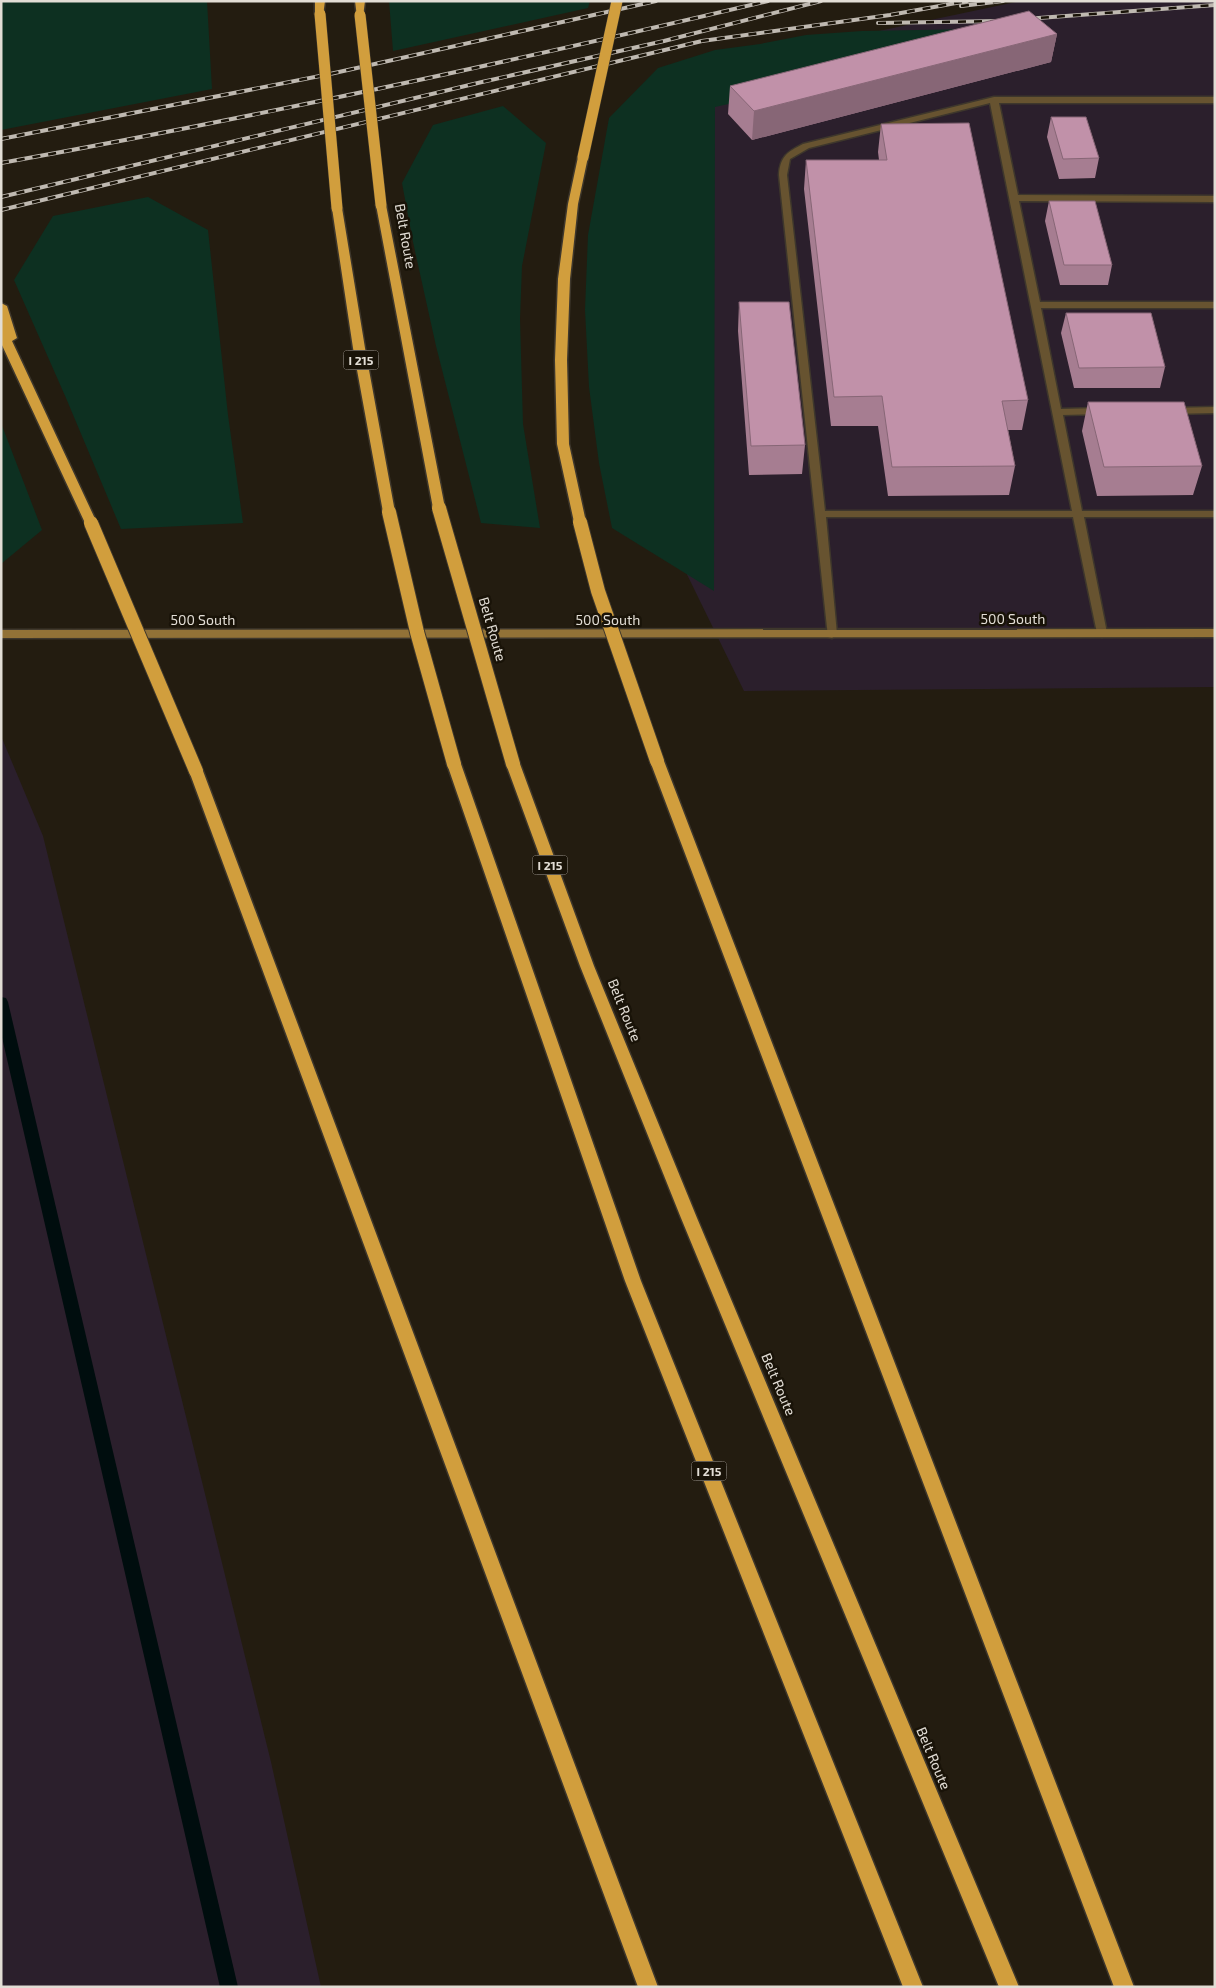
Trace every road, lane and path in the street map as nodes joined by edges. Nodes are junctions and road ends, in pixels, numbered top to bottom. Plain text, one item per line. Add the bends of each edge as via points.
1 (320, 1) edge
2 (360, 1) edge
3 (617, 1) edge
4 (994, 100) junction
5 (1215, 100) edge
6 (1014, 198) junction
7 (1215, 199) edge
8 (1035, 305) junction
9 (1215, 305) edge
10 (1, 306) edge
11 (1, 330) edge
12 (23, 374) junction
13 (1215, 410) edge
14 (1116, 411) edge
15 (1155, 411) edge
16 (1056, 412) junction
17 (821, 514) junction
18 (1215, 514) edge
19 (1076, 515) junction
20 (1102, 633) junction
21 (1215, 633) edge
22 (1, 634) edge
23 (832, 634) junction
24 (648, 1987) edge
25 (913, 1987) edge
26 (1009, 1987) edge
27 (1124, 1987) edge

1 - 25 highway, I 215, bridge via 337,208 359,348 389,512 417,632 454,764 633,1280
2 - 26 highway, Belt Route / I 215, bridge via 381,205 439,508 513,764 588,966 693,1228
3 - 27 highway, bridge via 573,204 564,279 561,360 563,444 580,522 598,591 657,762
4 - 5 lane
4 - 6 lane
4 - 17 lane via 806,146 789,154 783,161
6 - 7 lane
6 - 8 lane
8 - 9 lane
8 - 16 lane
10 - 12 highway
11 - 12 highway
12 - 24 highway, bridge via 91,523 196,771
13 - 15 lane
14 - 16 lane
16 - 19 lane
17 - 19 lane
17 - 23 lane
18 - 19 lane
19 - 20 lane
20 - 21 street, 500 South
20 - 23 street, 500 South
22 - 23 street, 500 South

